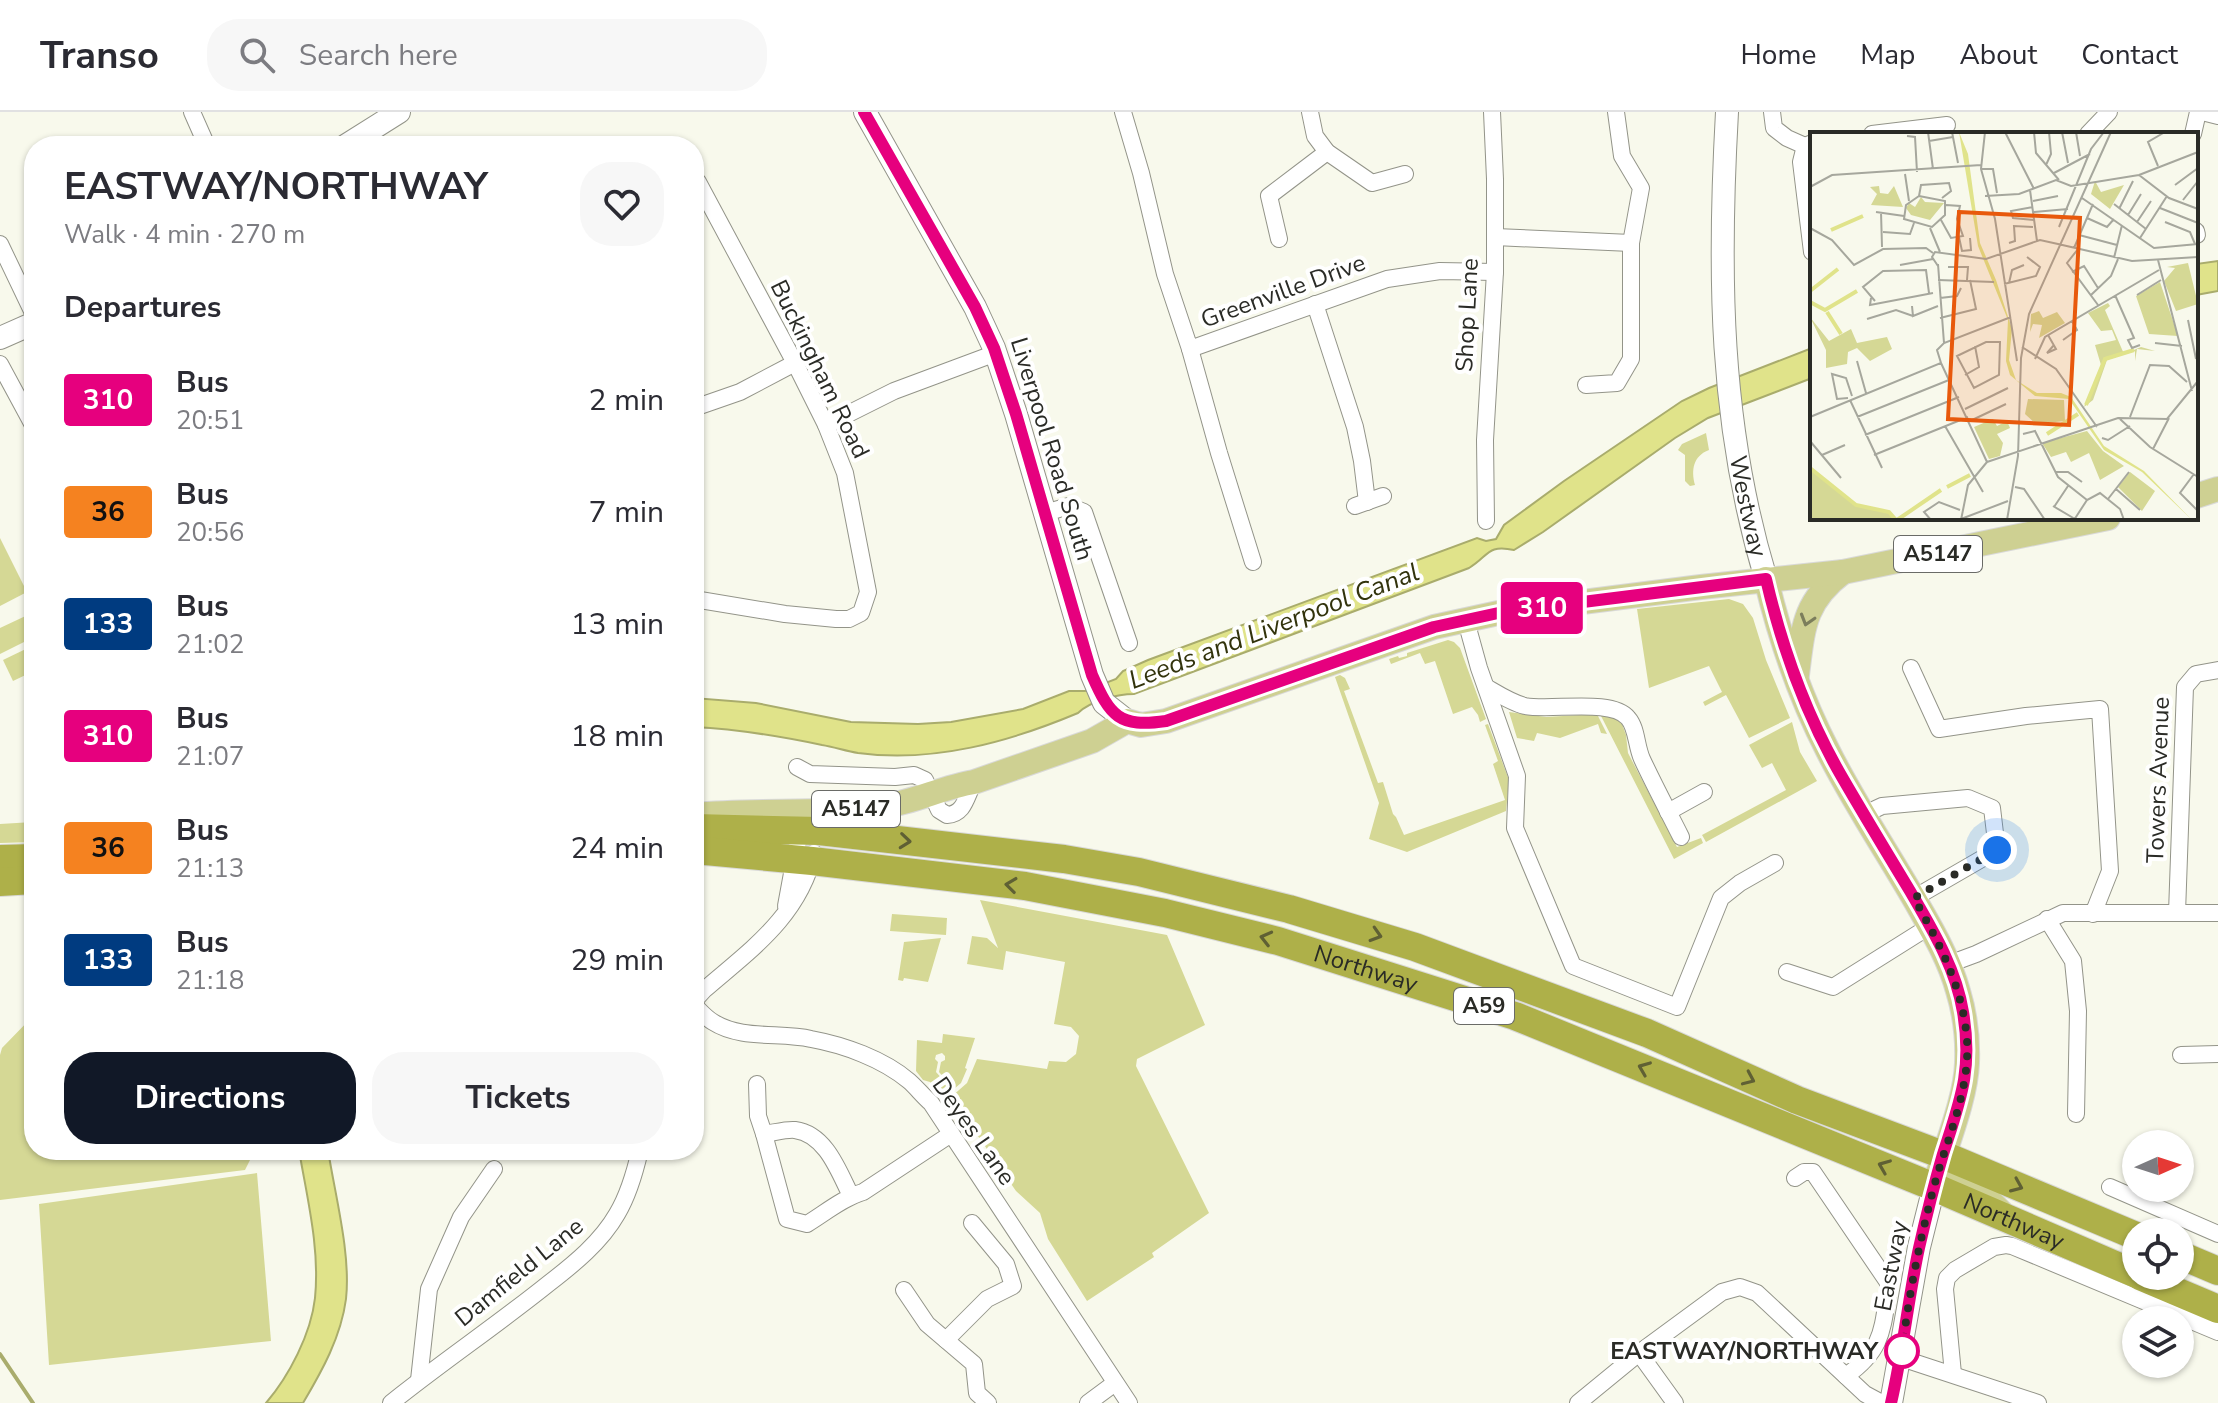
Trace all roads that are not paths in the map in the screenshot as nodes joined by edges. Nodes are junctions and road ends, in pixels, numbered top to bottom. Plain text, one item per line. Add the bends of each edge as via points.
1 (192, 112) edge
2 (399, 112) edge
3 (865, 112) edge
4 (1123, 112) edge
5 (1310, 112) edge
6 (1492, 112) edge
7 (1616, 112) edge
8 (1727, 112) edge
9 (1772, 112) edge
10 (2109, 112) edge
11 (2200, 112) edge
12 (2218, 116) edge
13 (1947, 124) edge
14 (1887, 132) edge
15 (2090, 132) edge
16 (2194, 132) edge
17 (203, 136) edge
18 (361, 136) edge
19 (1809, 144) edge
20 (1327, 152) junction
21 (1405, 174) dead end
22 (704, 193) edge
23 (1810, 236) edge
24 (1495, 237) junction
25 (1279, 239) dead end
26 (1631, 243) junction
27 (0, 244) edge
28 (1495, 272) junction
29 (24, 294) edge
30 (1315, 304) junction
31 (24, 327) edge
32 (0, 338) edge
33 (1190, 349) junction
34 (996, 353) junction
35 (795, 363) junction
36 (0, 364) edge
37 (1586, 385) dead end
38 (704, 405) edge
39 (24, 408) edge
40 (826, 425) junction
41 (2218, 489) edge
42 (2198, 495) edge
43 (1368, 501) dead end
44 (1045, 513) junction
45 (2098, 520) edge
46 (1486, 521) dead end
47 (1253, 562) dead end
48 (1843, 572) junction
49 (1766, 579) junction
50 (704, 601) edge
51 (1466, 621) junction
52 (1129, 643) dead end
53 (1911, 668) dead end
54 (2218, 670) edge
55 (1797, 680) junction
56 (1486, 687) junction
57 (1127, 721) junction
58 (797, 767) dead end
59 (1704, 792) dead end
60 (932, 793) junction
61 (1668, 812) junction
62 (704, 814) edge
63 (1865, 814) junction
64 (704, 828) edge
65 (1681, 837) dead end
66 (805, 845) junction
67 (704, 850) edge
68 (24, 858) edge
69 (0, 859) edge
70 (1775, 863) dead end
71 (24, 881) edge
72 (0, 882) edge
73 (1914, 898) junction
74 (2177, 913) junction
75 (2218, 913) edge
76 (2093, 914) junction
77 (2047, 919) junction
78 (1930, 926) junction
79 (1949, 964) junction
80 (1787, 972) dead end
81 (704, 990) edge
82 (704, 1014) edge
83 (2218, 1054) edge
84 (2181, 1055) dead end
85 (757, 1084) dead end
86 (2076, 1114) dead end
87 (764, 1134) junction
88 (951, 1134) junction
89 (1943, 1155) junction
90 (637, 1160) edge
91 (494, 1169) dead end
92 (1795, 1178) dead end
93 (1934, 1187) junction
94 (2110, 1187) dead end
95 (851, 1196) junction
96 (2009, 1219) junction
97 (972, 1223) dead end
98 (2122, 1230) edge
99 (2218, 1234) edge
100 (2194, 1261) edge
101 (2122, 1268) edge
102 (2218, 1271) edge
103 (904, 1290) dead end
104 (2173, 1290) edge
105 (2218, 1309) edge
106 (2218, 1332) edge
107 (946, 1340) junction
108 (1639, 1353) junction
109 (1901, 1358) junction
110 (1953, 1374) junction
111 (1846, 1376) junction
112 (419, 1380) junction
113 (1115, 1383) junction
114 (391, 1403) edge
115 (988, 1403) edge
116 (1088, 1403) edge
117 (1129, 1403) edge
118 (1578, 1403) edge
119 (1675, 1403) edge
120 (1890, 1403) edge
121 (2038, 1403) edge

1 - 17 street
2 - 18 main road
3 - 34 main road, Liverpool Road South
4 - 33 street, Greenville Drive
5 - 20 street via 1315,136
6 - 24 street, Shop Lane
7 - 26 street via 1622,156 1641,188
8 - 49 main road, Westway via 1721,241 1725,352 1752,534
9 - 19 street via 1774,128
10 - 15 street
11 - 12 street
11 - 16 street
13 - 14 street
19 - 23 street via 1801,162
20 - 21 street via 1372,183
20 - 25 street via 1269,196
22 - 35 street, Buckingham Road
24 - 26 street
24 - 28 street, Shop Lane
26 - 37 street via 1631,359 1617,383
27 - 29 street
28 - 30 street, Greenville Drive via 1440,271 1387,279
28 - 46 street, Shop Lane
30 - 33 street, Greenville Drive
30 - 43 street via 1355,427
31 - 32 main road
33 - 47 street via 1251,537
34 - 40 street via 894,391
34 - 44 main road, Liverpool Road South
35 - 38 street
35 - 40 street, Buckingham Road
36 - 39 street
40 - 50 street, Buckingham Road via 845,473 863,563 868,592 861,613 836,619
41 - 42 main road
44 - 52 street via 1069,506 1084,512
44 - 57 main road, Liverpool Road South via 1092,675 1104,703
45 - 48 main road, A5147
48 - 49 main road, A5147
48 -> 55 main road via 1810,608
49 - 51 main road, A5147
49 - 55 main road, Westway
51 - 56 street
51 - 57 main road, A5147 via 1429,628 1166,721
53 - 76 street via 1939,729 2100,709 2110,871
54 - 74 street, Towers Avenue via 2196,674 2185,687
55 - 63 main road, Westway via 1828,751
56 - 61 street via 1525,706 1588,706 1625,714
56 - 70 street via 1517,776 1515,828 1573,966 1677,1007 1721,898
57 - 60 main road, A5147 via 1092,741
58 - 60 street via 810,774 914,775 925,780
59 - 61 street
60 - 62 main road, A5147 via 869,808
61 - 65 street
63 - 73 main road, Westway
63 - 73 street via 1882,806 1968,798 1992,808 1997,850
64 - 66 highway, Northway / A59 via 740,829
66 - 67 highway, Northway / A59
66 - 81 street via 785,916
66 -> 89 highway, Northway / A59 via 1064,859 1289,909 1415,947 1647,1033 1797,1100
93 -> 66 highway, Northway / A59 via 1515,1016 1278,941 1165,913
68 - 69 highway
71 - 72 highway
73 - 78 main road, Westway
74 - 75 street
74 - 76 street
76 - 77 street via 2063,913
77 - 79 street
77 - 86 street via 2073,961 2078,1011
78 - 79 main road, Westway
78 - 80 street via 1833,987
79 - 89 main road, Westway via 1963,1013 1967,1066
82 - 88 street, Deyes Lane via 729,1029 809,1038 883,1065 931,1103
83 - 84 street
85 - 87 street
87 - 95 street via 796,1130 811,1137 826,1149
87 - 95 street via 787,1219 807,1224
88 - 95 street
88 - 113 street, Deyes Lane
89 - 93 main road, Westway
89 - 96 main road via 1953,1176 1978,1190
89 -> 98 highway, Northway / A59
90 - 112 street, Damfield Lane via 630,1189 599,1239 508,1317
91 - 112 street via 461,1217 429,1289
92 - 111 street via 1813,1172 1889,1287 1879,1342
93 - 96 highway, Northway / A59
93 - 109 main road, Eastway
94 - 99 street
96 - 101 highway, Northway / A59
97 - 107 street via 1006,1264 1013,1286 987,1299
100 - 102 highway
103 - 107 street via 927,1324
104 - 105 highway, Northway / A59
106 - 110 street, Northway via 2000,1245 1947,1278
107 - 115 street via 974,1364 977,1393
108 - 111 street via 1722,1292 1740,1287 1757,1293
108 - 118 street
108 - 119 street
109 - 110 street
109 - 120 main road, Eastway
110 - 121 street
111 - 120 street via 1865,1394
112 - 114 street, Damfield Lane
113 - 116 street
113 - 117 street, Deyes Lane

